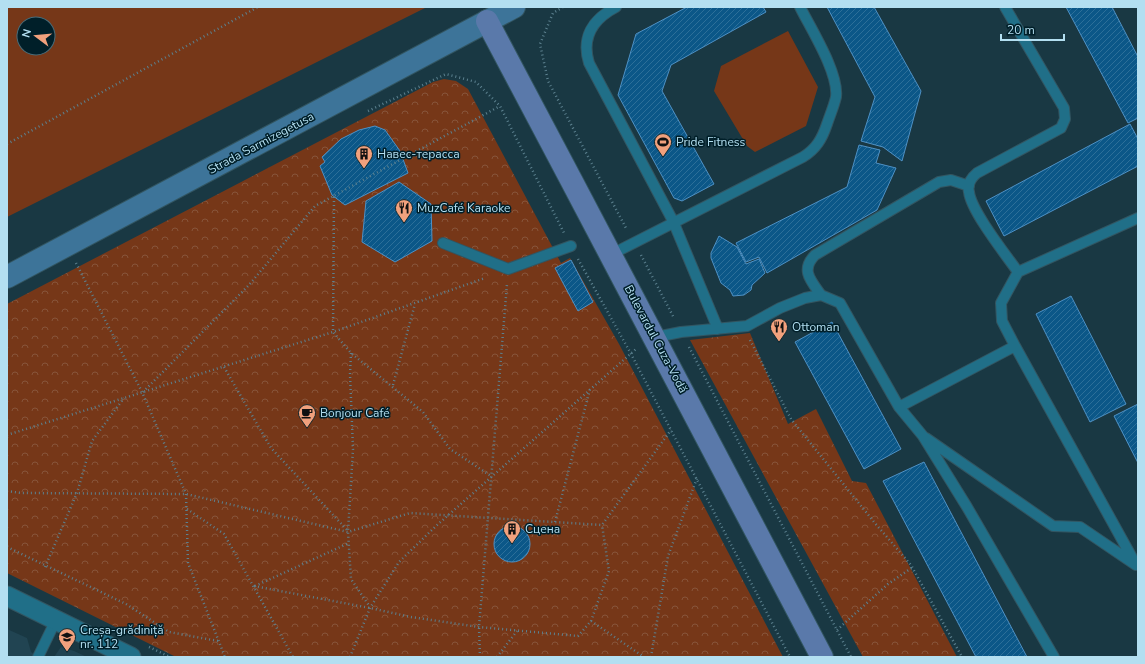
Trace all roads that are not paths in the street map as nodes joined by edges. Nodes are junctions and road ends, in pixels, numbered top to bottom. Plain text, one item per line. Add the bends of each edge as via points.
1 (514, 7) edge
2 (616, 7) edge
3 (800, 7) edge
4 (1005, 7) edge
5 (487, 21) junction
6 (969, 186) junction
7 (1138, 218) edge
8 (673, 222) junction
9 (443, 243) dead end
10 (571, 246) road end
11 (610, 255) junction
12 (1018, 272) junction
13 (7, 277) edge
14 (821, 295) junction
15 (718, 328) junction
16 (656, 337) junction
17 (1015, 346) junction
18 (899, 407) junction
19 (923, 436) junction
20 (1137, 566) edge
21 (7, 596) edge
22 (56, 620) junction
23 (38, 657) edge
24 (131, 657) edge
25 (822, 657) edge
26 (1054, 657) edge

1 - 5 main road, Strada Sarmizegetusa
2 - 8 lane via 598,19 586,42 586,52 589,63
3 - 8 lane via 835,78 836,98 818,145 803,157
4 - 6 lane via 1060,98 1065,119 1061,128 977,173
5 - 11 main road, Bulevardul Cuza-Vodă
5 - 13 main road, Strada Sarmizegetusa
6 - 12 lane via 975,209
6 - 14 lane via 951,180 939,182 815,255 809,261 807,269
7 - 12 lane
8 - 11 lane
8 - 15 lane
9 - 10 lane via 508,270
11 - 16 main road, Bulevardul Cuza-Vodă
12 - 17 lane via 1001,303 1002,320
14 - 15 lane via 780,308 747,326
14 - 18 lane via 840,303
15 - 16 lane
16 - 25 main road, Bulevardul Cuza-Vodă
17 - 18 lane
17 - 20 lane
18 - 19 lane
19 - 20 lane via 1053,526 1080,526
19 - 26 lane
21 - 22 street
22 - 23 lane
22 - 24 street

